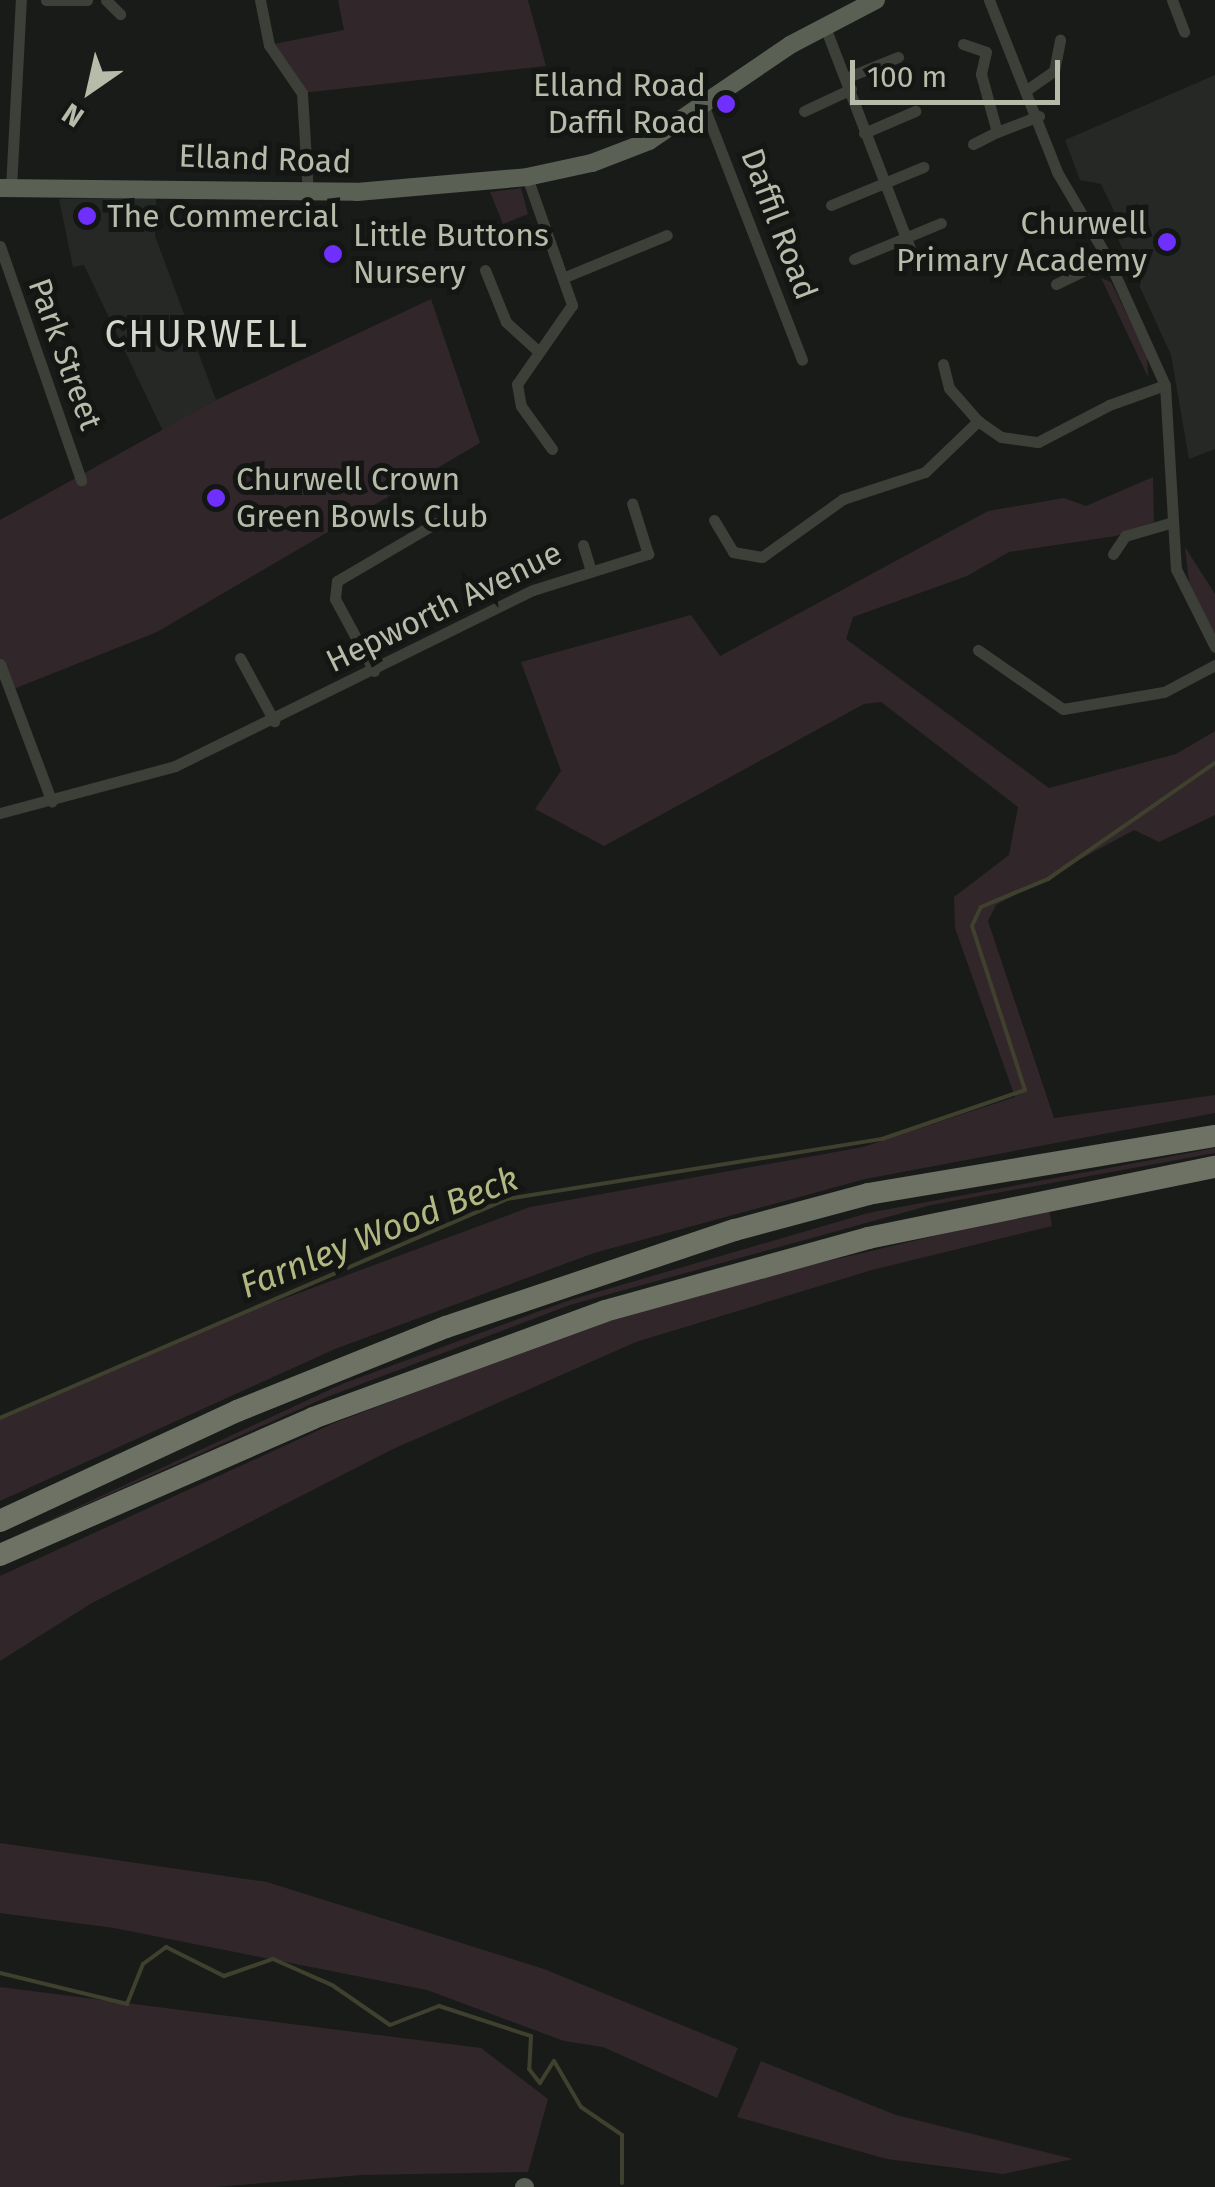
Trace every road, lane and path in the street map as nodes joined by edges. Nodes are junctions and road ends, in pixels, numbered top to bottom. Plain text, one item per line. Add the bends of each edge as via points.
1 (21, 0) edge
2 (46, 0) edge
3 (87, 0) edge
4 (106, 0) edge
5 (260, 0) edge
6 (990, 0) edge
7 (1172, 0) edge
8 (866, 2) edge
9 (120, 14) dead end
10 (825, 26) junction
11 (1184, 32) dead end
12 (0, 36) edge
13 (17, 39) junction
14 (1060, 40) dead end
15 (963, 44) dead end
16 (898, 56) dead end
17 (849, 83) junction
18 (1028, 88) junction
19 (704, 107) junction
20 (804, 111) dead end
21 (914, 111) dead end
22 (1039, 116) junction
23 (997, 132) junction
24 (864, 133) junction
25 (972, 144) dead end
26 (923, 167) dead end
27 (527, 177) junction
28 (882, 184) junction
29 (6, 188) edge
30 (308, 194) junction
31 (831, 204) dead end
32 (941, 224) dead end
33 (667, 235) dead end
34 (905, 238) junction
35 (0, 246) edge
36 (854, 259) dead end
37 (1108, 259) junction
38 (915, 262) dead end
39 (485, 270) dead end
40 (565, 277) junction
41 (1056, 284) dead end
42 (538, 351) junction
43 (802, 360) dead end
44 (942, 364) dead end
45 (1166, 386) junction
46 (978, 421) junction
47 (552, 450) dead end
48 (82, 480) dead end
49 (632, 503) dead end
50 (714, 520) dead end
51 (436, 522) dead end
52 (1173, 522) junction
53 (582, 545) dead end
54 (1112, 554) dead end
55 (590, 568) junction
56 (1215, 648) edge
57 (978, 650) dead end
58 (240, 658) dead end
59 (0, 664) edge
60 (1215, 664) edge
61 (374, 671) junction
62 (274, 721) junction
63 (52, 802) junction
64 (0, 813) edge
65 (1215, 1136) edge
66 (1215, 1168) edge
67 (0, 1521) edge
68 (0, 1555) edge

1 - 13 street
2 - 3 street
4 - 9 street
5 - 30 street via 270,45 302,93
6 - 18 street
7 - 11 street
8 - 10 main road, Elland Road
10 - 17 street
10 - 19 main road, Elland Road
12 - 13 street
13 - 29 street
14 - 18 street via 1054,71
15 - 23 street via 986,52 981,74
16 - 17 street
17 - 20 street
17 - 24 street
18 - 22 street
19 - 27 main road, Elland Road via 592,164
19 - 43 street, Daffil Road
21 - 24 street
22 - 23 street
22 - 37 street via 1072,204
23 - 25 street
24 - 28 street
26 - 28 street
27 - 30 main road, Elland Road
27 - 40 street
28 - 31 street
28 - 34 street
29 - 30 main road, Elland Road via 147,185
32 - 34 street
33 - 40 street
34 - 36 street
34 - 38 street
35 - 48 street, Park Street
37 - 41 street
37 - 45 street
39 - 42 street via 506,322
40 - 42 street via 572,305
42 - 47 street via 517,384 518,395
44 - 46 street via 949,388
45 - 46 street via 1108,405 1038,442 1001,436
45 - 52 street
46 - 50 street via 924,472 843,499 762,557 733,552
49 - 55 street, Hepworth Avenue via 648,554
51 - 61 street via 337,581 335,599
52 - 54 street via 1126,536
52 - 56 street via 1184,595
53 - 55 street
55 - 61 street, Hepworth Avenue
57 - 60 street via 1063,709 1164,692
58 - 62 street
59 - 63 street
61 - 62 street, Hepworth Avenue
62 - 63 street, Hepworth Avenue via 174,766
63 - 64 street, Hepworth Avenue
65 - 67 highway via 868,1194 735,1230 462,1321 237,1410
66 - 68 highway via 1021,1204 605,1311 313,1418

